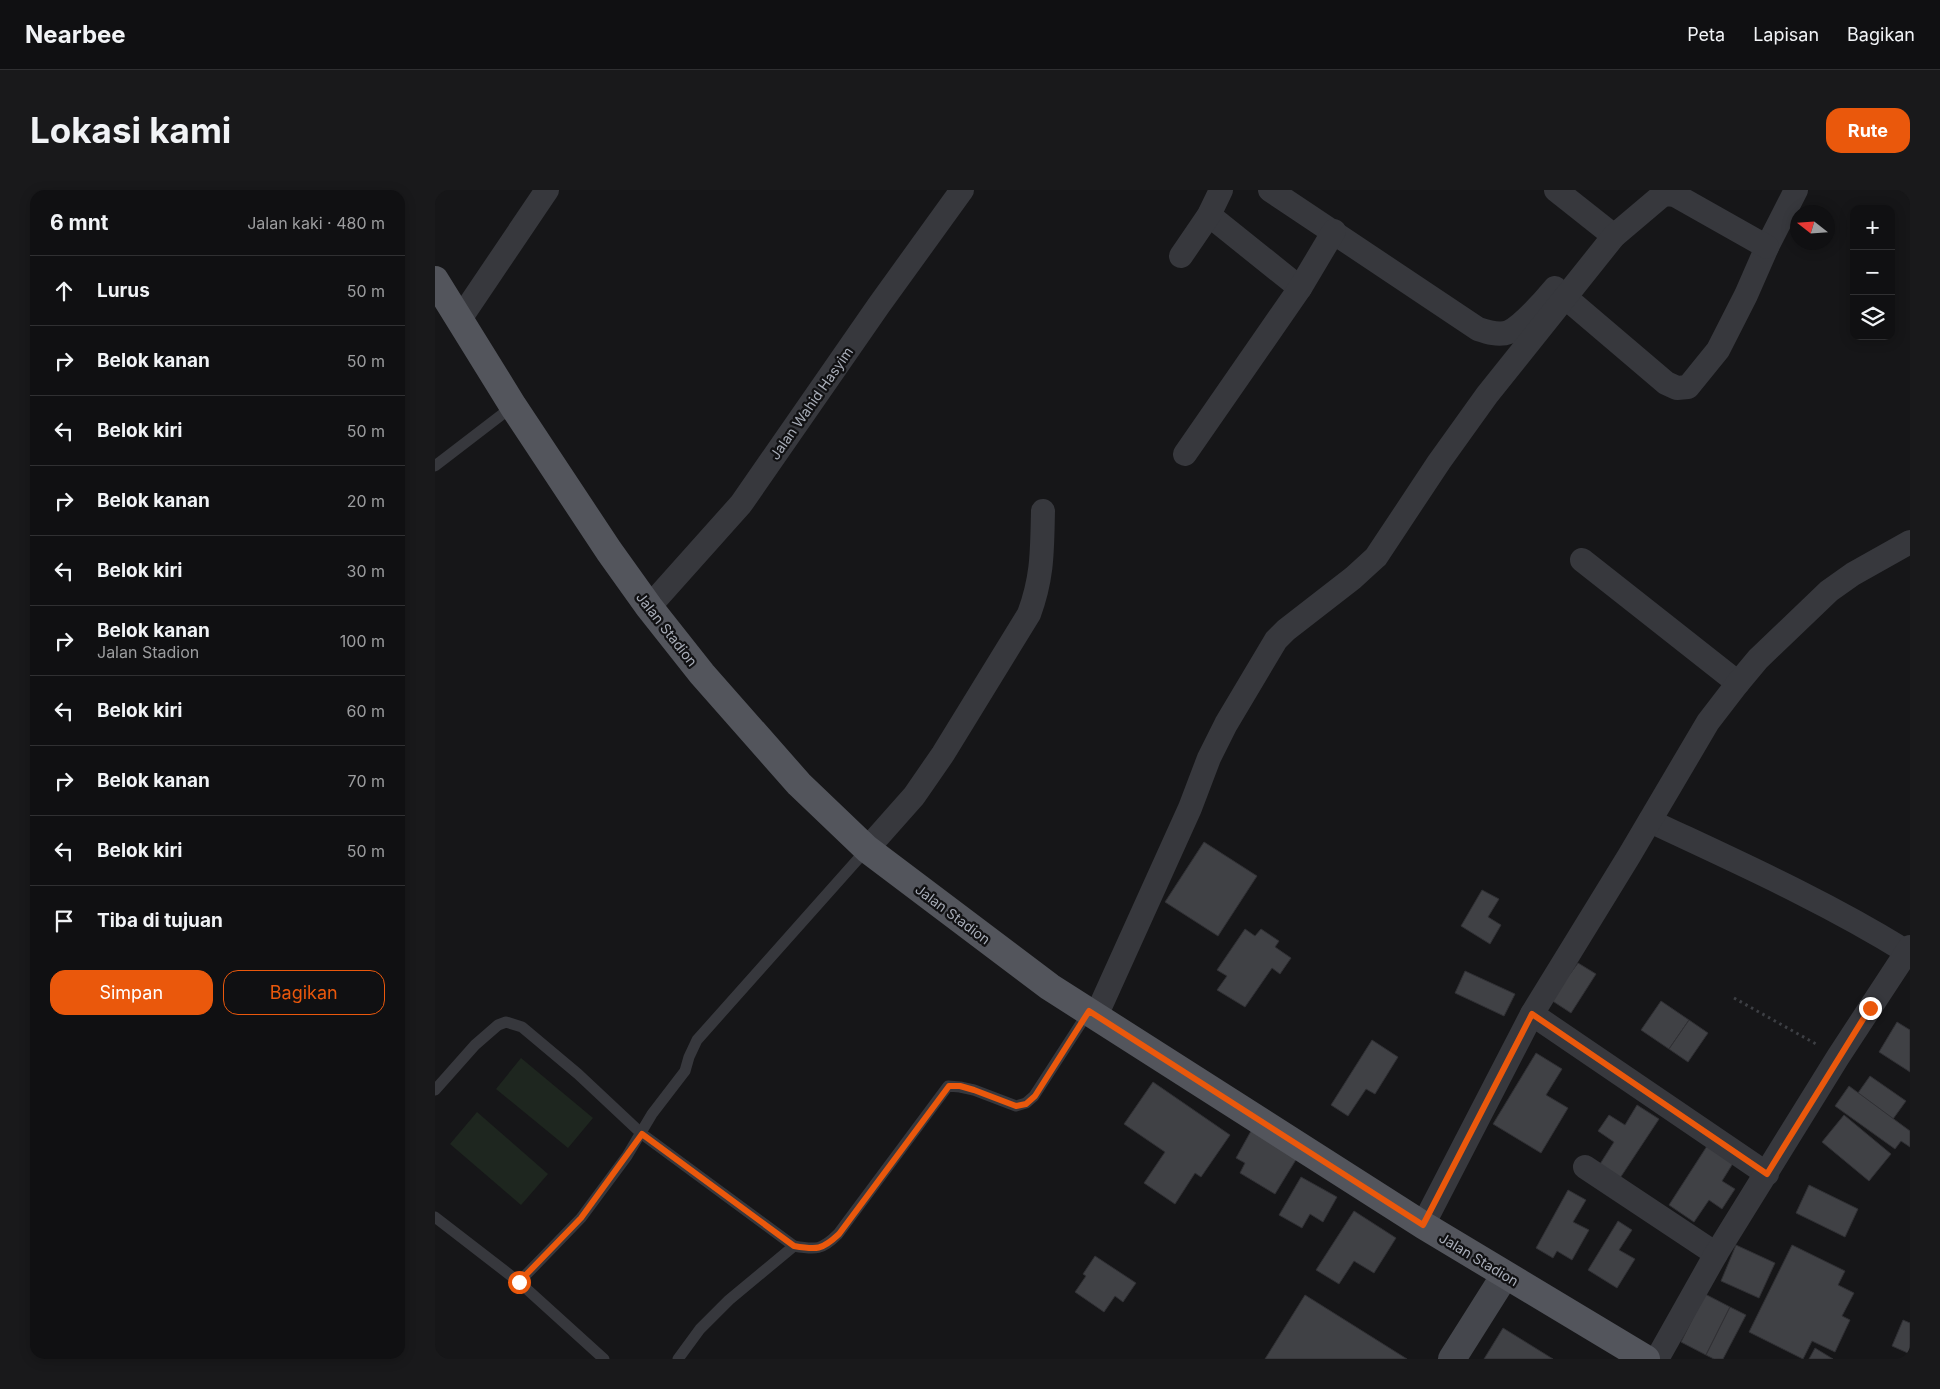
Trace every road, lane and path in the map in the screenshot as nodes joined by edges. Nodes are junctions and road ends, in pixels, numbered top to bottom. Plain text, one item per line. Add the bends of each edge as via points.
1 (547, 190) edge
2 (962, 190) edge
3 (1221, 190) edge
4 (1270, 190) edge
5 (1555, 190) edge
6 (1796, 190) edge
7 (1209, 215) junction
8 (1334, 231) junction
9 (1614, 236) junction
10 (1588, 243) dead end
11 (1767, 247) junction
12 (1181, 256) dead end
13 (435, 280) edge
14 (1299, 288) junction
15 (1565, 297) junction
16 (460, 320) junction
17 (513, 406) junction
18 (1185, 454) dead end
19 (435, 466) edge
20 (1043, 511) dead end
21 (1910, 542) edge
22 (1582, 560) dead end
23 (649, 607) junction
24 (1738, 683) junction
25 (1650, 821) junction
26 (867, 849) junction
27 (1908, 949) edge
28 (1734, 998) dead end
29 (1093, 1014) junction
30 (1532, 1014) junction
31 (1838, 1057) junction
32 (435, 1090) edge
33 (642, 1134) junction
34 (1585, 1167) dead end
35 (1767, 1174) junction
36 (435, 1217) edge
37 (1423, 1225) junction
38 (794, 1246) junction
39 (1716, 1254) junction
40 (1505, 1275) junction
41 (519, 1282) junction
42 (605, 1359) edge
43 (678, 1359) edge
44 (1453, 1359) edge
45 (1646, 1359) edge
46 (1657, 1359) edge

1 - 16 street
2 - 23 street, Jalan Wahid Hasyim via 741,504
3 - 7 street
4 - 8 street
5 - 9 street
6 - 11 street
7 - 12 street
7 - 14 street
8 - 10 street via 1478,329 1493,334 1508,332 1546,299
8 - 14 street
9 - 11 street via 1667,194 1675,195
9 - 15 street
11 - 15 street via 1718,350 1687,387 1677,388 1666,383
13 - 16 main road, Jalan Stadion
14 - 18 street
15 - 29 street via 1487,395 1376,558 1286,630 1265,656 1209,758 1190,808
16 - 17 main road, Jalan Stadion
17 - 19 lane
17 - 23 main road, Jalan Stadion
20 - 26 street via 1041,570 1029,614 919,790
21 - 24 street via 1853,574 1829,592 1758,659
22 - 24 street
23 - 26 main road, Jalan Stadion via 702,674 799,784
24 - 25 street via 1708,722
25 - 27 street via 1781,882
25 - 30 street
26 - 29 main road, Jalan Stadion via 1050,987
26 - 33 lane via 697,1040 685,1071 652,1114
27 - 31 street
28 - 31 path
29 - 37 main road, Jalan Stadion
29 - 38 lane via 1026,1104 1016,1106 974,1090 949,1086 839,1234 826,1246
30 - 35 street
30 - 37 street
31 - 35 street
32 - 33 lane via 475,1045 506,1022 522,1027
33 - 38 lane
33 - 41 lane via 581,1218
34 - 39 street
35 - 39 street
36 - 41 lane
37 - 40 main road, Jalan Stadion
38 - 43 lane via 700,1328
39 - 46 street
40 - 44 main road
40 - 45 main road, Jalan Stadion
41 - 42 lane

